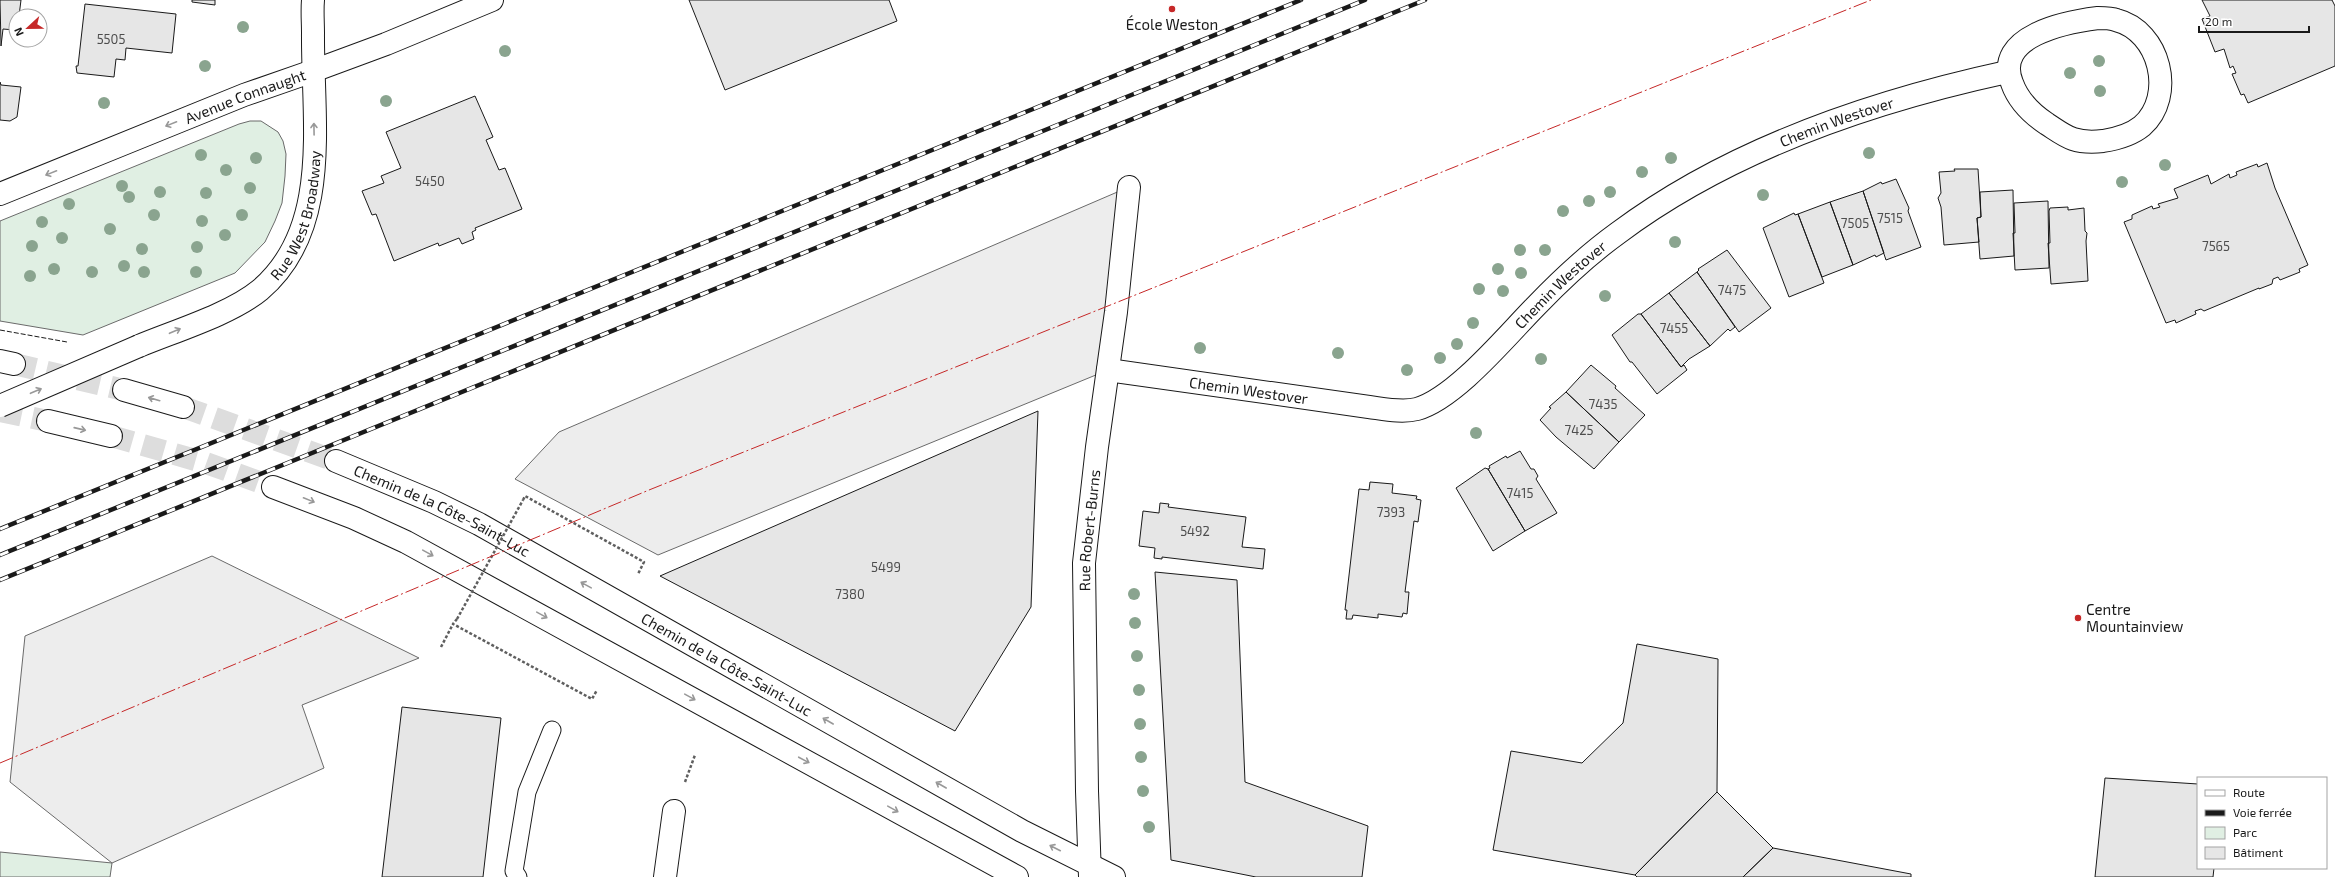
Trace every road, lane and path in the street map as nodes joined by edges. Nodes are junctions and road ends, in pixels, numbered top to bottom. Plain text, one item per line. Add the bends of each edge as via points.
1 (313, 0) edge
2 (492, 0) edge
3 (312, 71) junction
4 (2007, 72) junction
5 (1129, 187) dead end
6 (0, 194) edge
7 (1108, 370) junction
8 (124, 390) tunnel mouth
9 (0, 406) edge
10 (183, 407) tunnel mouth
11 (48, 422) tunnel mouth
12 (111, 436) tunnel mouth
13 (336, 461) tunnel mouth
14 (273, 487) tunnel mouth
15 (638, 574) dead end
16 (454, 624) junction
17 (441, 647) dead end
18 (597, 690) dead end
19 (552, 730) dead end
20 (674, 811) dead end
21 (1090, 871) edge
22 (518, 877) edge
23 (665, 877) edge
24 (1016, 877) edge
25 (1114, 877) edge

1 - 3 street, Rue West Broadway
2 - 3 street, Avenue Connaught via 386,44
3 -> 6 street, Avenue Connaught via 244,95
9 -> 3 street, Rue West Broadway, bridge via 242,302 274,276 300,236 308,213 314,165
4 - 4 street via 2014,90 2038,118 2073,139 2093,142 2114,140 2142,126 2151,115 2159,94 2158,62 2148,42 2135,29 2117,20 2079,20 2034,35 2019,45 2010,56
4 - 7 street, Chemin Westover via 1838,119 1777,143 1693,185 1618,233 1554,288 1446,394 1417,409 1399,411
5 - 7 street, Rue Robert-Burns
7 - 21 street, Rue Robert-Burns via 1084,563
10 -> 8 street
11 -> 12 street
21 -> 13 street, Chemin de la Côte-Saint-Luc via 478,524 434,502
14 -> 24 street via 354,518 406,542
15 - 16 path, bridge via 644,562 525,496
16 - 17 path
16 - 18 path via 592,699
19 - 22 lane via 526,792 514,871
20 - 23 street
21 - 25 street, Chemin de la Côte-Saint-Luc

